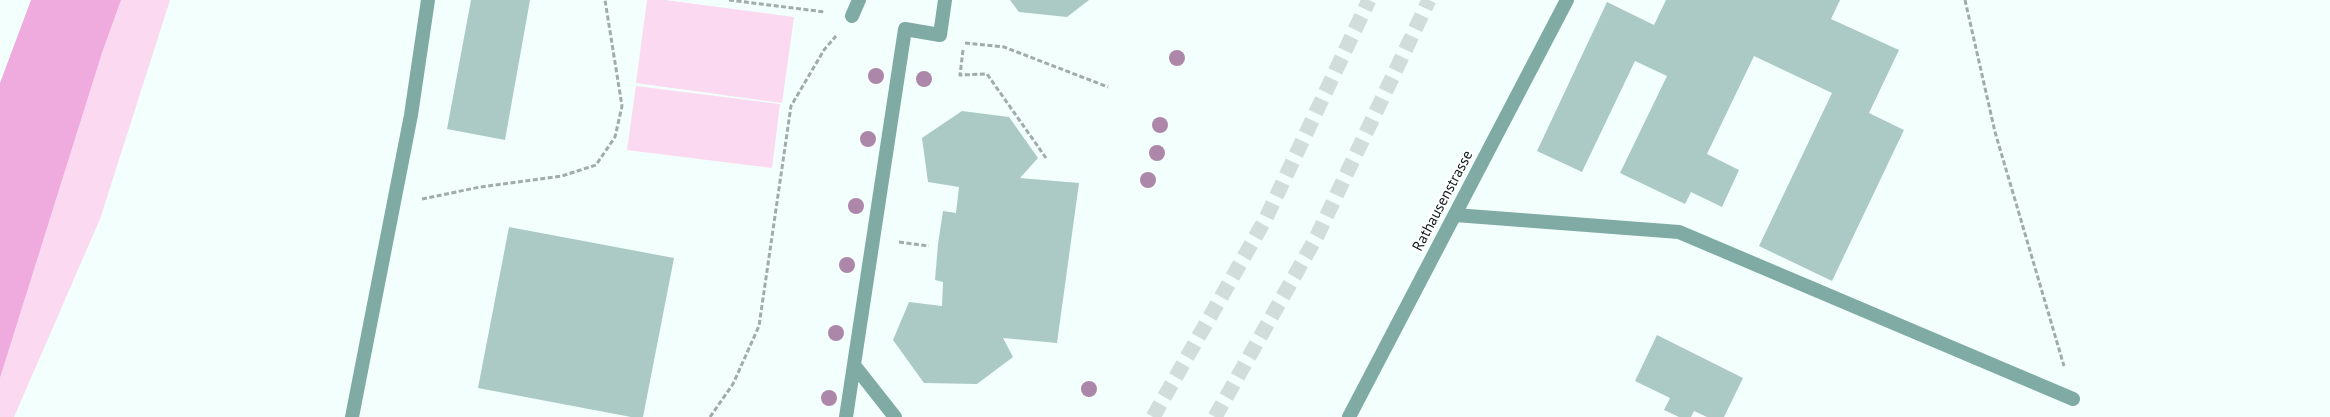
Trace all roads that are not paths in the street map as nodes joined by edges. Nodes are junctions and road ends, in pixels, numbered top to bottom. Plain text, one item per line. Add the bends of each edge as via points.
1 (428, 0) edge
2 (859, 0) edge
3 (945, 0) edge
4 (1567, 0) edge
5 (852, 16) road end
6 (1455, 215) junction
7 (854, 365) junction
8 (2073, 399) road end
9 (352, 417) edge
10 (846, 417) edge
11 (895, 417) edge
12 (1349, 417) edge

1 - 9 street via 411,115
2 - 5 street
3 - 7 street via 940,34 905,29
4 - 6 street, Rathausenstrasse
6 - 8 street via 1679,232
6 - 12 street, Rathausenstrasse
7 - 10 street
7 - 11 street

